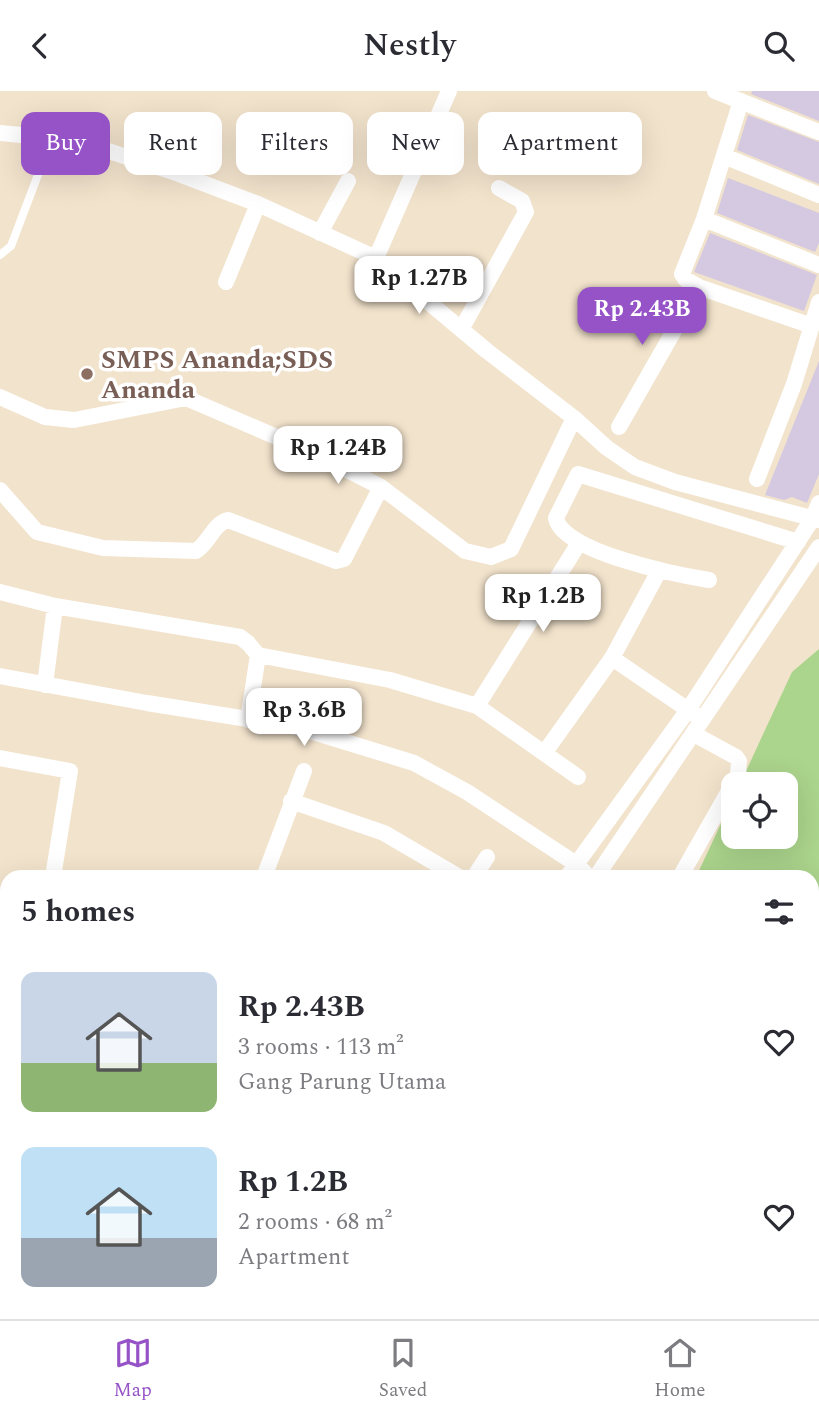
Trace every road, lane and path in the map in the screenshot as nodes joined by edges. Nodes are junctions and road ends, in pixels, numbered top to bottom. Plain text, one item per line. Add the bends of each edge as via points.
1 (449, 91) edge
2 (715, 91) edge
3 (741, 101) junction
4 (819, 132) edge
5 (0, 133) edge
6 (21, 135) edge
7 (110, 152) edge
8 (724, 156) junction
9 (38, 175) edge
10 (348, 181) dead end
11 (499, 188) dead end
12 (819, 195) edge
13 (258, 204) junction
14 (704, 219) junction
15 (320, 233) junction
16 (0, 255) edge
17 (376, 258) junction
18 (819, 265) edge
19 (226, 282) dead end
20 (699, 287) junction
21 (819, 302) edge
22 (812, 326) junction
23 (462, 328) junction
24 (0, 397) edge
25 (574, 418) junction
26 (619, 427) dead end
27 (757, 479) dead end
28 (381, 487) junction
29 (0, 490) edge
30 (817, 514) edge
31 (798, 542) junction
32 (579, 543) junction
33 (819, 547) edge
34 (659, 571) junction
35 (709, 580) dead end
36 (0, 592) edge
37 (55, 606) junction
38 (257, 656) junction
39 (612, 658) junction
40 (0, 676) edge
41 (44, 685) junction
42 (477, 706) junction
43 (688, 710) junction
44 (248, 720) junction
45 (699, 727) junction
46 (545, 752) junction
47 (0, 758) edge
48 (304, 771) dead end
49 (578, 777) dead end
50 (291, 801) junction
51 (487, 857) dead end
52 (54, 870) edge
53 (269, 870) edge
54 (447, 870) edge
55 (479, 870) edge
56 (571, 870) edge
57 (573, 870) edge
58 (601, 870) edge
59 (685, 870) edge

1 - 17 street
2 - 3 street
3 - 4 street
3 - 8 street
5 - 6 street
7 - 13 street
8 - 12 street
8 - 14 street
9 - 16 lane via 11,246
10 - 15 street
11 - 23 street via 522,201 526,212
13 - 15 street
13 - 19 street
14 - 18 street
14 - 20 street via 682,274
15 - 17 street
17 - 23 street
20 - 22 street
20 - 26 street
21 - 22 street
22 - 27 street
23 - 25 street
24 - 28 street via 45,417 74,420 186,398
25 - 28 street via 512,549 502,555 465,551
25 - 30 street via 635,467 675,482
28 - 29 street via 344,559 336,561 228,520 219,523 196,551 103,548 37,532
30 - 31 street
31 - 32 street via 578,474 556,518 558,526
31 - 43 street
32 - 34 street
32 - 42 street
33 - 45 street
34 - 35 street
34 - 39 street
36 - 37 street
37 - 38 street via 240,637
37 - 41 street
38 - 42 street via 390,680
38 - 44 street
39 - 43 street
39 - 46 street
40 - 41 street
41 - 44 street
42 - 46 street
43 - 45 street
43 - 57 street
44 - 56 street via 297,727 414,763 467,792
45 - 58 street
45 - 59 street via 736,757 739,769
46 - 49 street
47 - 52 street via 70,771
48 - 50 street
50 - 53 street
50 - 54 street via 384,833
51 - 55 street

